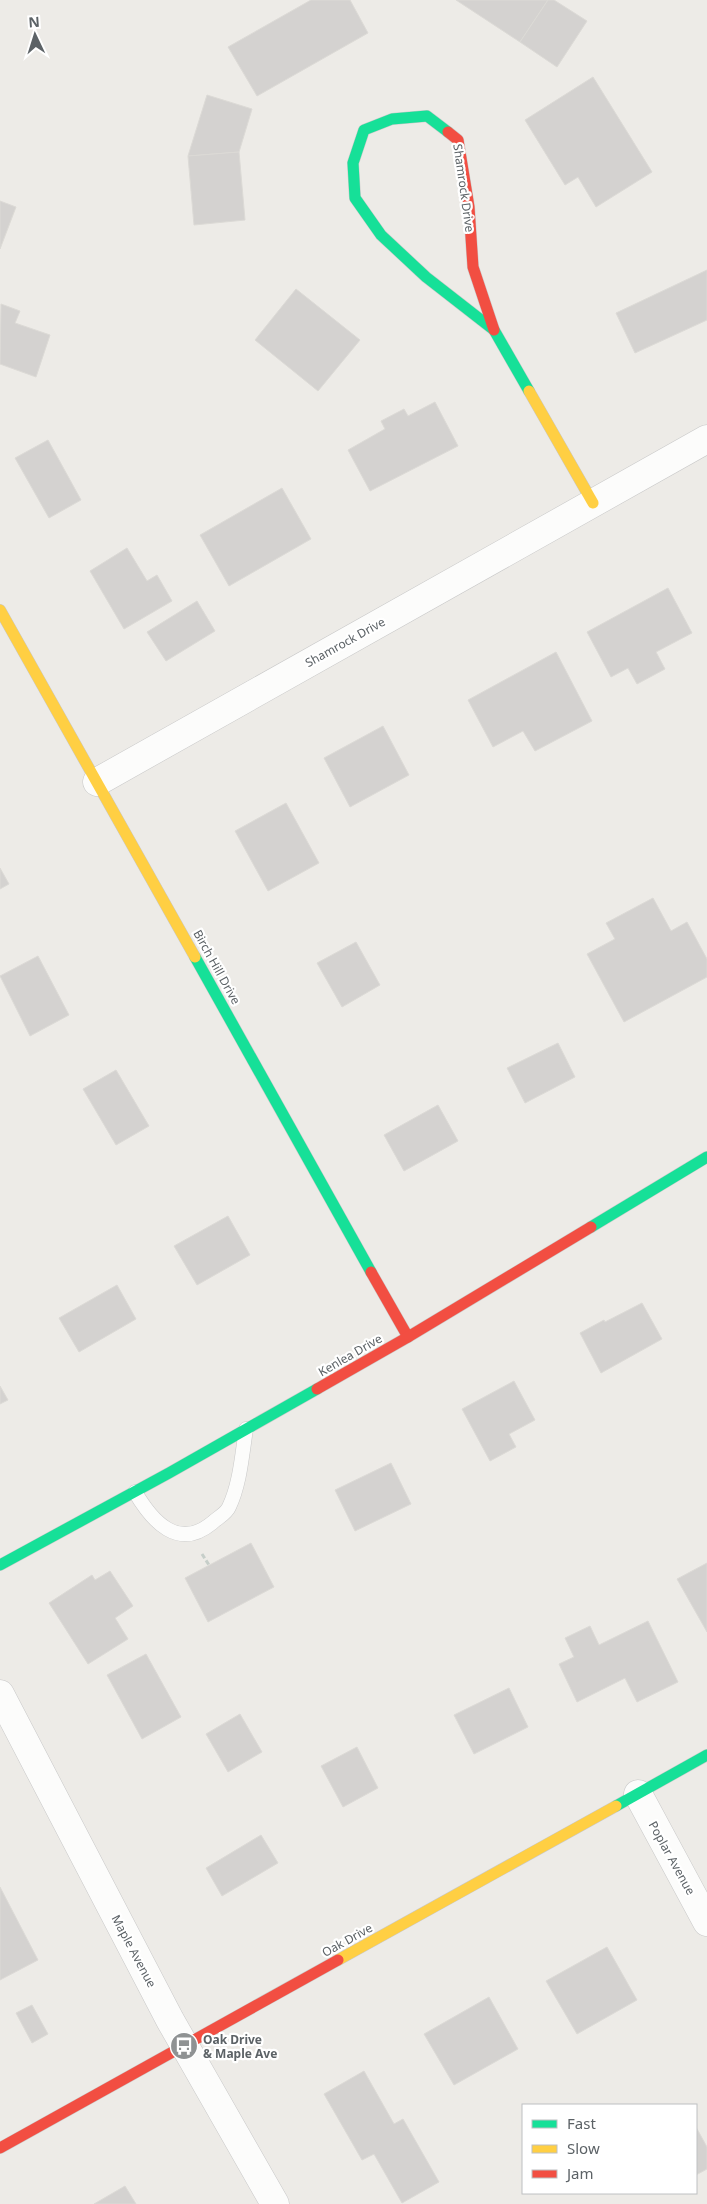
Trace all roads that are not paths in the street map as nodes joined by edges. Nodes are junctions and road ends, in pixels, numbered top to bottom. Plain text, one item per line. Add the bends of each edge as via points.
1 (494, 330) junction
2 (707, 439) edge
3 (593, 503) junction
4 (0, 610) edge
5 (98, 782) junction
6 (707, 1157) edge
7 (408, 1337) junction
8 (246, 1429) junction
9 (135, 1492) junction
10 (0, 1565) edge
11 (0, 1694) edge
12 (707, 1755) edge
13 (638, 1794) junction
14 (707, 1922) edge
15 (184, 2046) junction
16 (0, 2148) edge
17 (275, 2204) edge

1 - 1 street, Shamrock Drive via 473,267 469,206 458,140 427,116 392,119 364,130 353,163 355,198 380,235 426,277
1 - 3 street, Shamrock Drive
2 - 3 street, Shamrock Drive
3 - 5 street, Shamrock Drive
4 - 5 street, Birch Hill Drive
5 - 7 street, Birch Hill Drive
6 - 7 street, Kenlea Drive
7 - 8 street, Kenlea Drive
8 - 9 street, Kenlea Drive
8 - 9 lane via 236,1488 228,1510 208,1526 190,1535 167,1531 146,1512
9 - 10 street, Kenlea Drive
11 - 15 street, Maple Avenue
12 - 13 street, Oak Drive
13 - 14 street, Poplar Avenue
13 - 15 street, Oak Drive
15 - 16 street, Oak Drive
15 - 17 street, Maple Avenue

